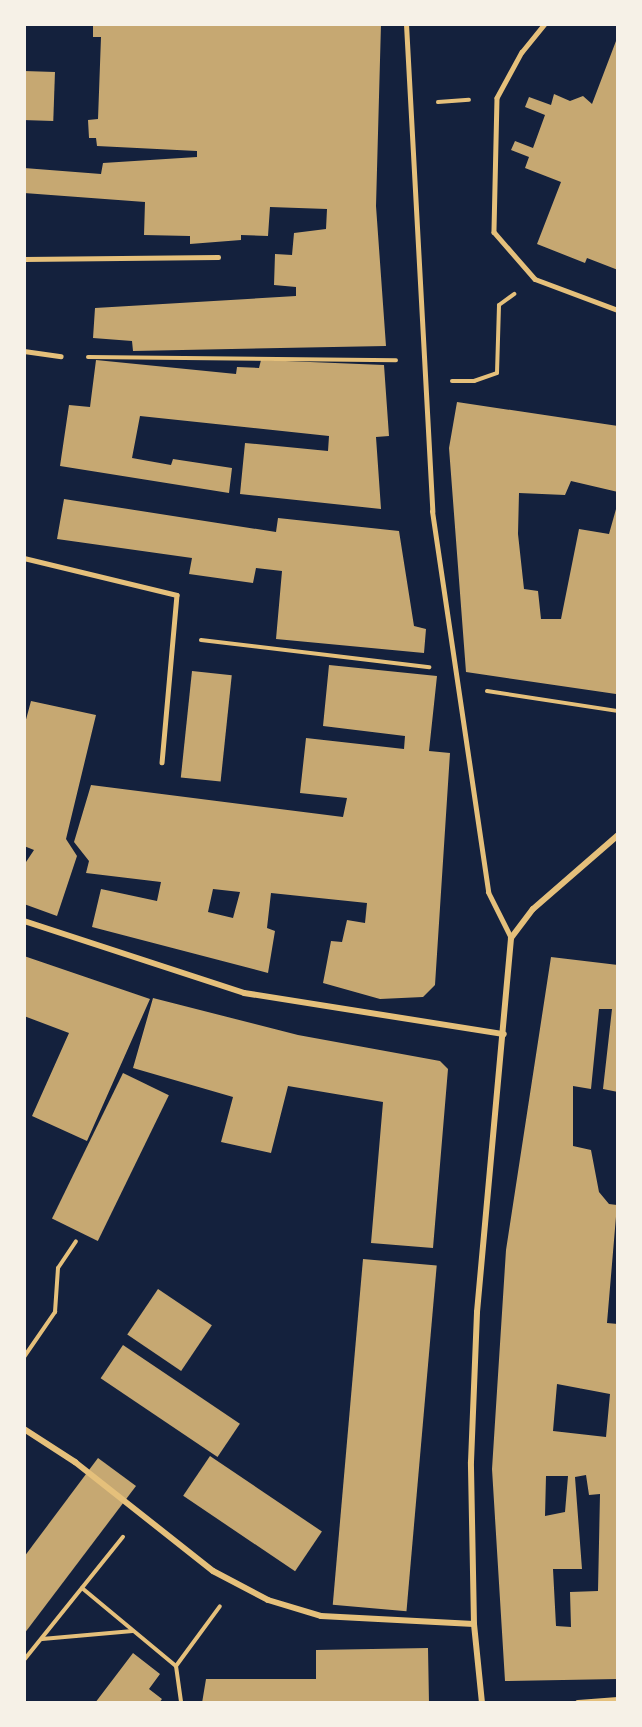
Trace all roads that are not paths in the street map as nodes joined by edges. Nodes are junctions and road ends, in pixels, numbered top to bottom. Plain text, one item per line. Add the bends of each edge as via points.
1 (406, 24) edge
2 (545, 24) edge
3 (218, 257) dead end
4 (24, 259) edge
5 (618, 310) edge
6 (24, 351) edge
7 (61, 356) road end
8 (24, 558) edge
9 (162, 762) dead end
10 (618, 836) edge
11 (24, 921) edge
12 (511, 938) junction
13 (504, 1034) junction
14 (24, 1429) edge
15 (474, 1623) junction
16 (618, 1700) edge
17 (482, 1703) edge
18 (578, 1703) edge

1 - 12 street via 432,511 488,892
2 - 5 lane via 522,52 497,98 494,232 535,279
3 - 4 lane
6 - 7 lane
8 - 9 lane via 177,595
10 - 12 street via 534,909
11 - 13 street via 244,993
12 - 13 street
13 - 15 street via 477,1312 471,1462
14 - 15 street via 75,1462 213,1571 268,1600 321,1616
15 - 17 street
16 - 18 street

